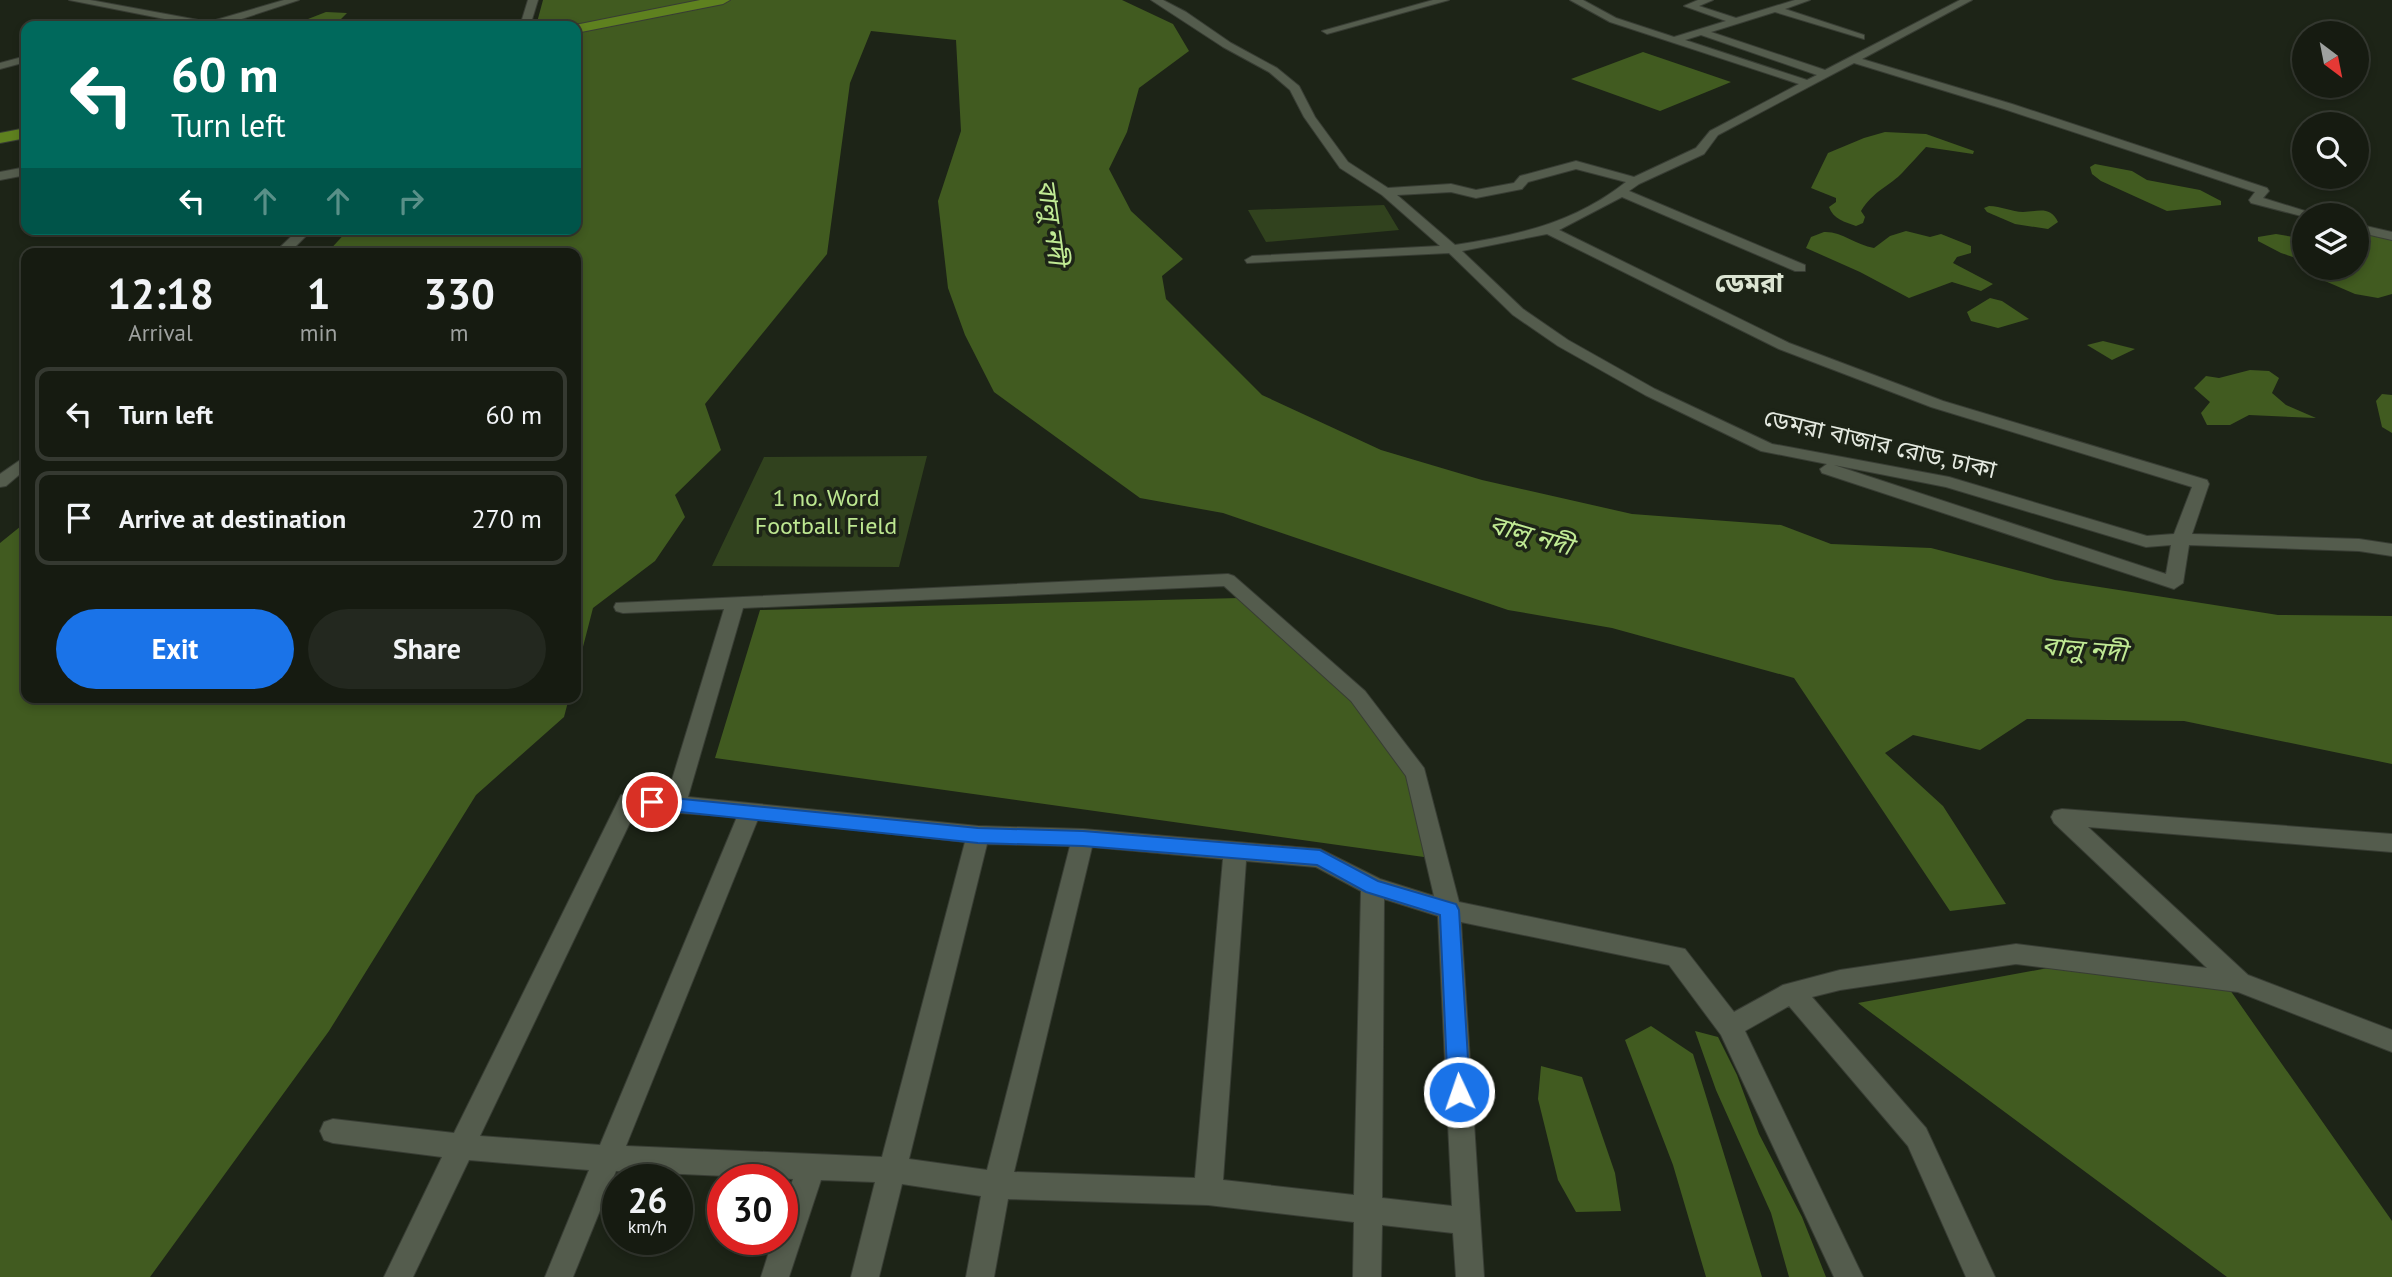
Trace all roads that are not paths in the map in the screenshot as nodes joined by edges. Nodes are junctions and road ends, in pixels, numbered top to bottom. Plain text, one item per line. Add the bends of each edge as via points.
1 (74, 0) edge
2 (533, 0) edge
3 (723, 0) edge
4 (1156, 0) edge
5 (1444, 0) edge
6 (1575, 0) edge
7 (1708, 0) edge
8 (1805, 0) edge
9 (1967, 0) edge
10 (287, 1) edge
11 (1775, 9) junction
12 (187, 21) edge
13 (224, 21) edge
14 (527, 21) edge
15 (1736, 21) junction
16 (581, 27) edge
17 (1327, 31) dead end
18 (1702, 32) junction
19 (1860, 37) dead end
20 (1674, 40) junction
21 (21, 60) edge
22 (1854, 60) junction
23 (0, 66) edge
24 (1825, 74) junction
25 (1807, 83) junction
26 (21, 136) edge
27 (0, 140) edge
28 (21, 172) edge
29 (0, 176) edge
30 (1635, 181) junction
31 (1386, 192) junction
32 (1620, 192) junction
33 (2292, 210) edge
34 (1549, 230) junction
35 (2369, 231) edge
36 (301, 235) edge
37 (2392, 236) edge
38 (287, 248) edge
39 (1452, 249) junction
40 (1252, 260) dead end
41 (1800, 268) dead end
42 (1768, 448) junction
43 (21, 465) edge
44 (0, 482) edge
45 (2181, 539) junction
46 (2392, 550) edge
47 (735, 604) junction
48 (623, 607) dead end
49 (675, 804) junction
50 (751, 810) junction
51 (978, 835) junction
52 (1083, 838) junction
53 (2392, 843) edge
54 (1235, 851) junction
55 (1373, 887) junction
56 (1449, 910) junction
57 (2239, 982) junction
58 (1792, 992) junction
59 (1730, 1027) junction
60 (2392, 1041) edge
61 (333, 1131) dead end
62 (463, 1147) junction
63 (606, 1158) junction
64 (811, 1167) junction
65 (892, 1170) junction
66 (997, 1185) junction
67 (1208, 1192) junction
68 (1367, 1209) junction
69 (1465, 1221) junction
70 (398, 1277) edge
71 (559, 1277) edge
72 (775, 1277) edge
73 (865, 1277) edge
74 (980, 1277) edge
75 (1367, 1277) edge
76 (1470, 1277) edge
77 (1849, 1277) edge
78 (1981, 1277) edge

1 - 12 street
2 - 14 street
3 - 16 main road
4 - 31 street via 1295,88 1344,164
5 - 17 street
6 - 20 street via 1614,20
7 - 15 street via 1689,6
8 - 11 street
9 - 22 street
10 - 13 street
11 - 15 street
11 - 19 street
15 - 18 street
18 - 20 street
18 - 24 street
20 - 25 street
21 - 23 street
22 - 24 street
22 - 33 street via 1930,80 2263,191 2255,200
24 - 25 street
25 - 30 street via 1714,134 1700,151
26 - 27 main road
28 - 29 street
30 - 31 street via 1576,165 1524,179 1518,186 1476,194 1451,188
30 - 32 street
31 - 39 street, ডেমরা বাজার রোড, ঢাকা
32 - 34 street
32 - 41 street
34 - 39 street
34 - 45 street via 1784,346 1937,404 2201,484
35 - 37 street
36 - 38 street
39 - 40 street
39 - 42 street, ডেমরা বাজার রোড, ঢাকা via 1518,312 1563,343 1650,392
42 - 45 street, ডেমরা বাজার রোড, ঢাকা via 1949,482 2146,542
42 - 45 street via 2174,583
43 - 44 street
45 - 46 street, ডেমরা বাজার রোড, ঢাকা
47 - 48 street
47 - 49 street
47 - 56 street via 1228,580 1358,696 1416,774
49 - 50 street
49 - 62 street via 629,801
50 - 51 street
50 - 63 street
51 - 52 street
51 - 65 street
52 - 54 street
52 - 66 street
53 - 57 street via 2062,817
54 - 55 street via 1320,858
54 - 67 street
55 - 56 street
55 - 68 street
56 - 59 street via 1676,957
56 - 69 street
57 - 58 street via 2016,954 1840,980
57 - 60 street
58 - 59 street
58 - 78 street via 1917,1137
59 - 77 street
61 - 62 street
62 - 63 street
62 - 70 street
63 - 64 street
63 - 71 street
64 - 65 street
64 - 72 street
65 - 66 street
65 - 73 street
66 - 67 street
66 - 74 street
67 - 68 street
68 - 69 street
68 - 75 street
69 - 76 street

